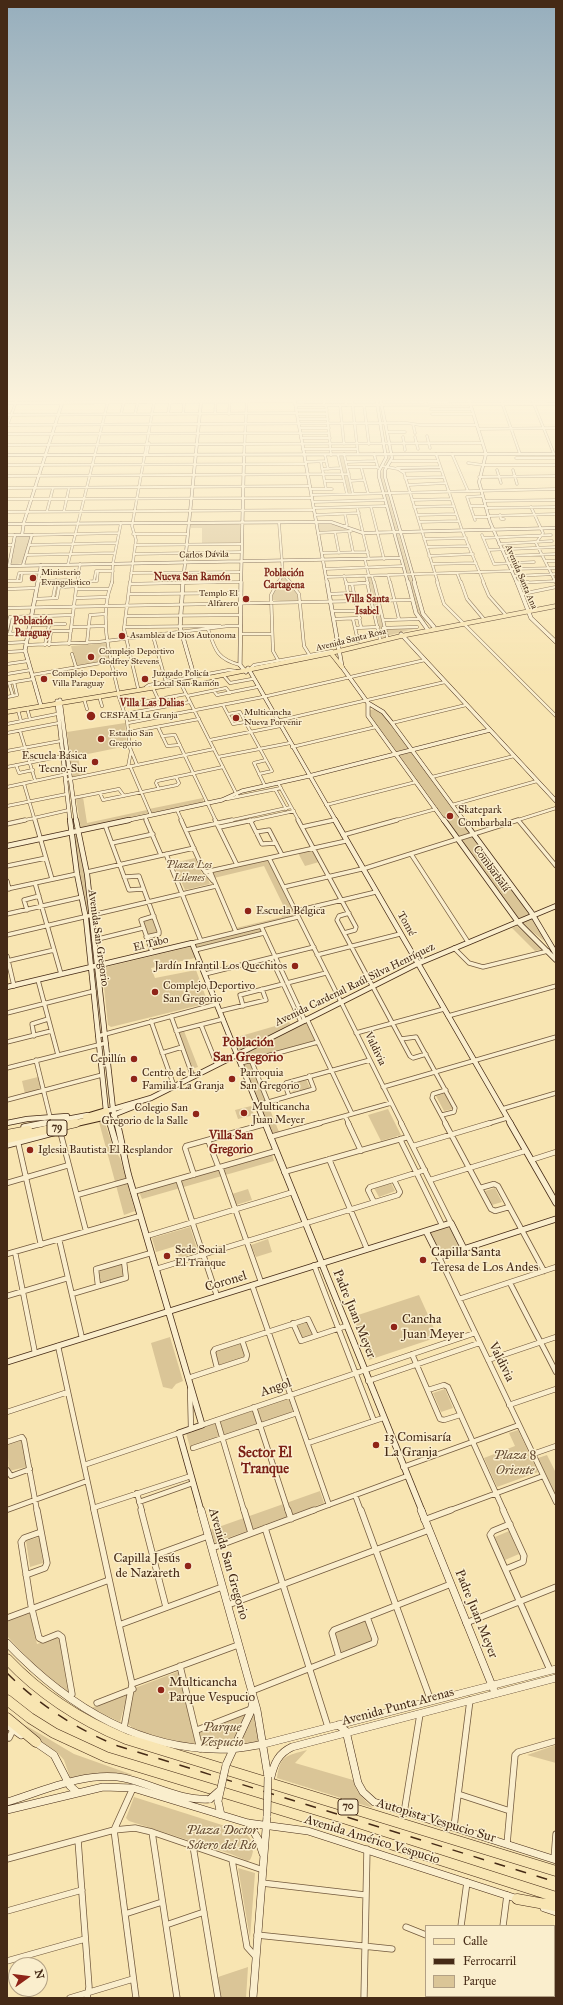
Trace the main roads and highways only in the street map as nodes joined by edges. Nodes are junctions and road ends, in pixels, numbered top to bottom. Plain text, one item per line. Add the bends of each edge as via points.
1 (556, 605) edge
2 (528, 610) junction
3 (462, 623) junction
4 (402, 635) junction
5 (340, 650) junction
6 (332, 654) junction
7 (340, 657) road end
8 (342, 667) road end
9 (249, 672) junction
10 (194, 679) junction
11 (150, 688) junction
12 (118, 692) junction
13 (58, 702) junction
14 (40, 705) junction
15 (7, 711) edge
16 (92, 1120) junction
17 (60, 1131) road end
18 (7, 1134) edge
19 (7, 1139) edge
20 (7, 1659) edge
21 (7, 1700) edge
22 (7, 1718) edge
23 (36, 1742) road end
24 (556, 1872) edge
25 (512, 1897) road end
26 (556, 1897) edge
27 (556, 1906) edge

1 - 2 main road, Avenida Santa Rosa
2 - 3 main road, Avenida Santa Rosa
2 - 3 main road, Avenida Santa Rosa
3 - 4 main road, Avenida Santa Rosa
4 - 5 main road, Avenida Santa Rosa
4 - 5 main road, Avenida Santa Rosa via 380,637
5 - 6 main road, Avenida Santa Rosa
6 - 7 main road
6 - 8 main road
6 - 9 main road, Avenida Santa Rosa
9 - 10 main road, Avenida Santa Rosa
9 - 10 main road, Avenida Santa Rosa via 236,671
10 - 11 main road, Avenida Santa Rosa
10 - 11 main road, Avenida Santa Rosa via 181,684
11 - 12 main road, Avenida Santa Rosa
11 - 12 main road, Avenida Santa Rosa
12 - 13 main road, Avenida Santa Rosa
12 - 13 main road, Avenida Santa Rosa
13 - 14 main road, Avenida Santa Rosa
14 - 15 main road, Avenida Santa Rosa
14 - 15 main road, Avenida Santa Rosa
16 - 17 highway
16 - 18 highway, 79 via 110,1113
16 - 19 highway, 79
20 - 24 highway, Autopista Vespucio Sur / 70 via 32,1683 65,1708 90,1723 126,1739
21 - 26 highway, 70 via 50,1732 76,1746 106,1757
22 - 23 highway
25 - 27 highway

